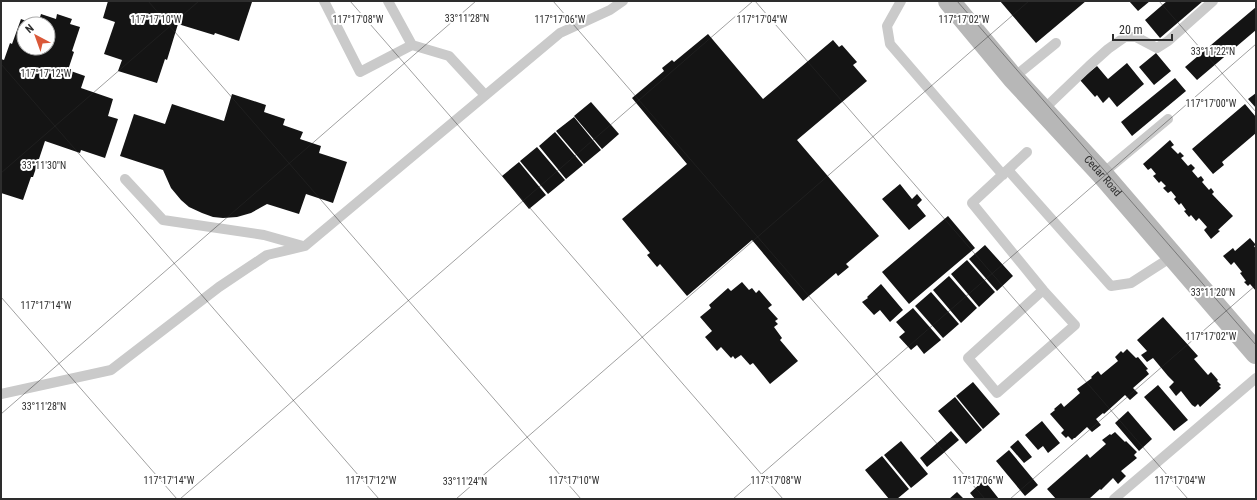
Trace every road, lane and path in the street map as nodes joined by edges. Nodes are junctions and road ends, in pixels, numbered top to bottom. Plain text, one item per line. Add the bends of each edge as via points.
1 (324, 1) edge
2 (388, 1) edge
3 (623, 1) edge
4 (901, 1) edge
5 (948, 1) edge
6 (1213, 1) edge
7 (1056, 42) dead end
8 (412, 45) junction
9 (1013, 78) junction
10 (484, 95) junction
11 (1043, 110) junction
12 (1168, 119) dead end
13 (1027, 152) dead end
14 (1006, 172) junction
15 (1102, 174) junction
16 (125, 179) dead end
17 (305, 246) junction
18 (1173, 256) junction
19 (1043, 290) junction
20 (1256, 353) edge
21 (1256, 378) edge
22 (1, 394) edge
23 (1114, 499) edge

1 - 8 lane via 360,72
2 - 8 lane
3 - 10 lane via 610,10 560,33
4 - 14 lane via 887,26 890,44
5 - 9 street, Cedar Road
6 - 11 lane via 1157,48 1136,37 1125,37 1108,49
7 - 9 lane
8 - 10 lane via 448,56
9 - 11 street, Cedar Road
10 - 17 lane
11 - 15 street, Cedar Road
12 - 15 lane
13 - 14 lane
14 - 18 lane via 1111,286 1131,283
14 - 19 lane via 972,203
15 - 18 street, Cedar Road
16 - 17 lane via 163,220 264,235
17 - 22 lane via 267,255 219,287 111,370
18 - 20 street, Cedar Road
19 - 19 lane via 1074,325 997,393 968,358
21 - 23 lane

